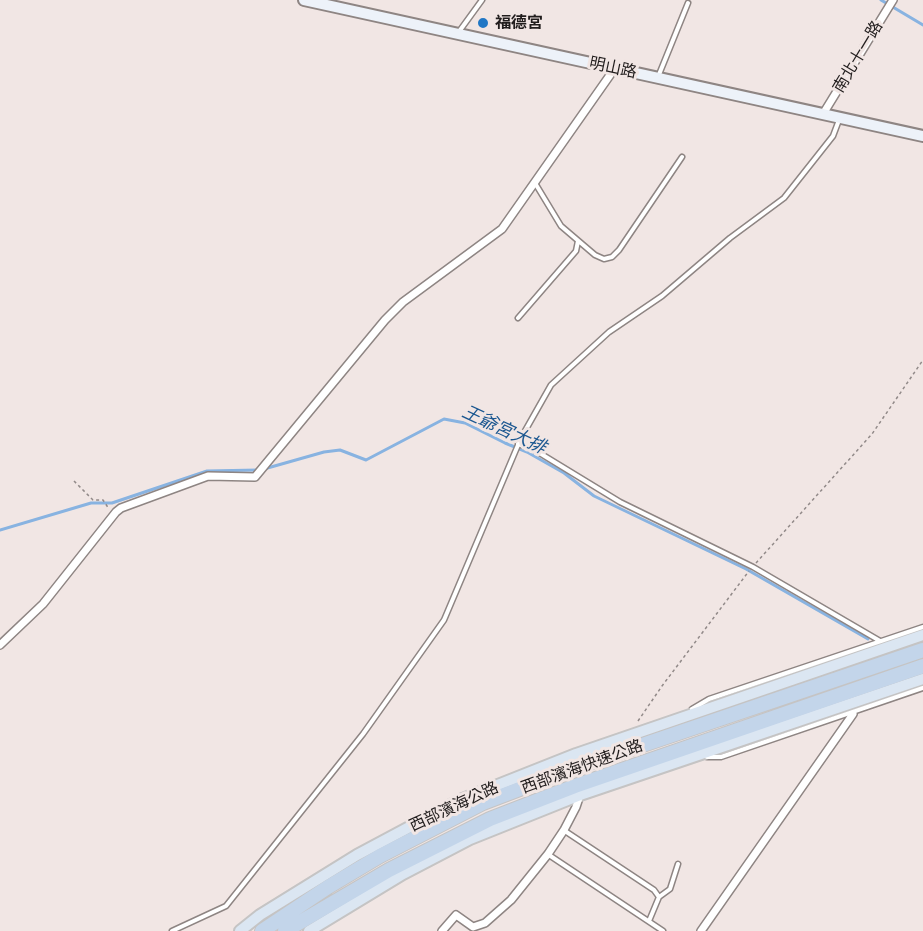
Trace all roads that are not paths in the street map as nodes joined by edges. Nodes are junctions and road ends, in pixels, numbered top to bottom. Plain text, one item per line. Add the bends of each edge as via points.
1 (304, 0) edge
2 (482, 0) edge
3 (892, 1) edge
4 (688, 3) dead end
5 (458, 34) junction
6 (615, 68) junction
7 (657, 77) junction
8 (823, 114) junction
9 (840, 118) junction
10 (923, 136) edge
11 (682, 157) dead end
12 (535, 183) junction
13 (578, 241) junction
14 (518, 318) dead end
15 (518, 444) junction
16 (923, 627) edge
17 (923, 635) edge
18 (880, 641) junction
19 (0, 645) edge
20 (923, 650) edge
21 (923, 666) edge
22 (923, 679) edge
23 (923, 688) edge
24 (853, 714) junction
25 (677, 719) junction
26 (694, 756) junction
27 (580, 795) junction
28 (564, 830) junction
29 (548, 854) junction
30 (678, 864) dead end
31 (659, 897) junction
32 (649, 921) junction
33 (172, 931) edge
34 (240, 931) edge
35 (262, 931) edge
36 (285, 931) edge
37 (309, 931) edge
38 (442, 931) edge
39 (663, 931) edge
40 (701, 931) edge

1 - 5 street, 明山路
2 - 5 lane
3 - 8 street, 南北十一路
4 - 7 lane
5 - 6 street, 明山路
6 - 7 street, 明山路
6 - 12 street
7 - 8 street, 明山路
8 - 9 street, 明山路
9 - 10 street, 明山路
9 - 15 lane via 833,136 784,198 730,237 662,296 609,332 551,385
11 - 13 lane via 612,257 595,255
12 - 13 lane via 561,226
12 - 19 street via 502,229 403,302 385,320 255,477 208,476 121,508 44,604
13 - 14 lane via 576,250
15 - 18 lane via 533,449 620,502 753,567
15 - 33 lane via 444,620 363,734 226,906
16 - 18 lane
17 - 25 main road, 西部濱海公路
18 - 25 lane via 709,699
20 - 35 highway, 西部濱海快速公路 via 483,803 327,887
21 - 36 highway, 西部濱海快速公路 via 490,819 389,870
22 - 26 main road
23 - 24 lane
24 - 26 lane via 721,757
24 - 40 street
25 - 34 main road, 西部濱海公路 via 460,800 357,855
26 - 27 main road
27 - 28 street
27 - 37 main road via 470,839
28 - 29 street
28 - 31 lane
29 - 32 lane
29 - 38 street via 511,900 485,923 473,927 456,915
30 - 31 lane via 670,889
31 - 32 lane
32 - 39 lane

